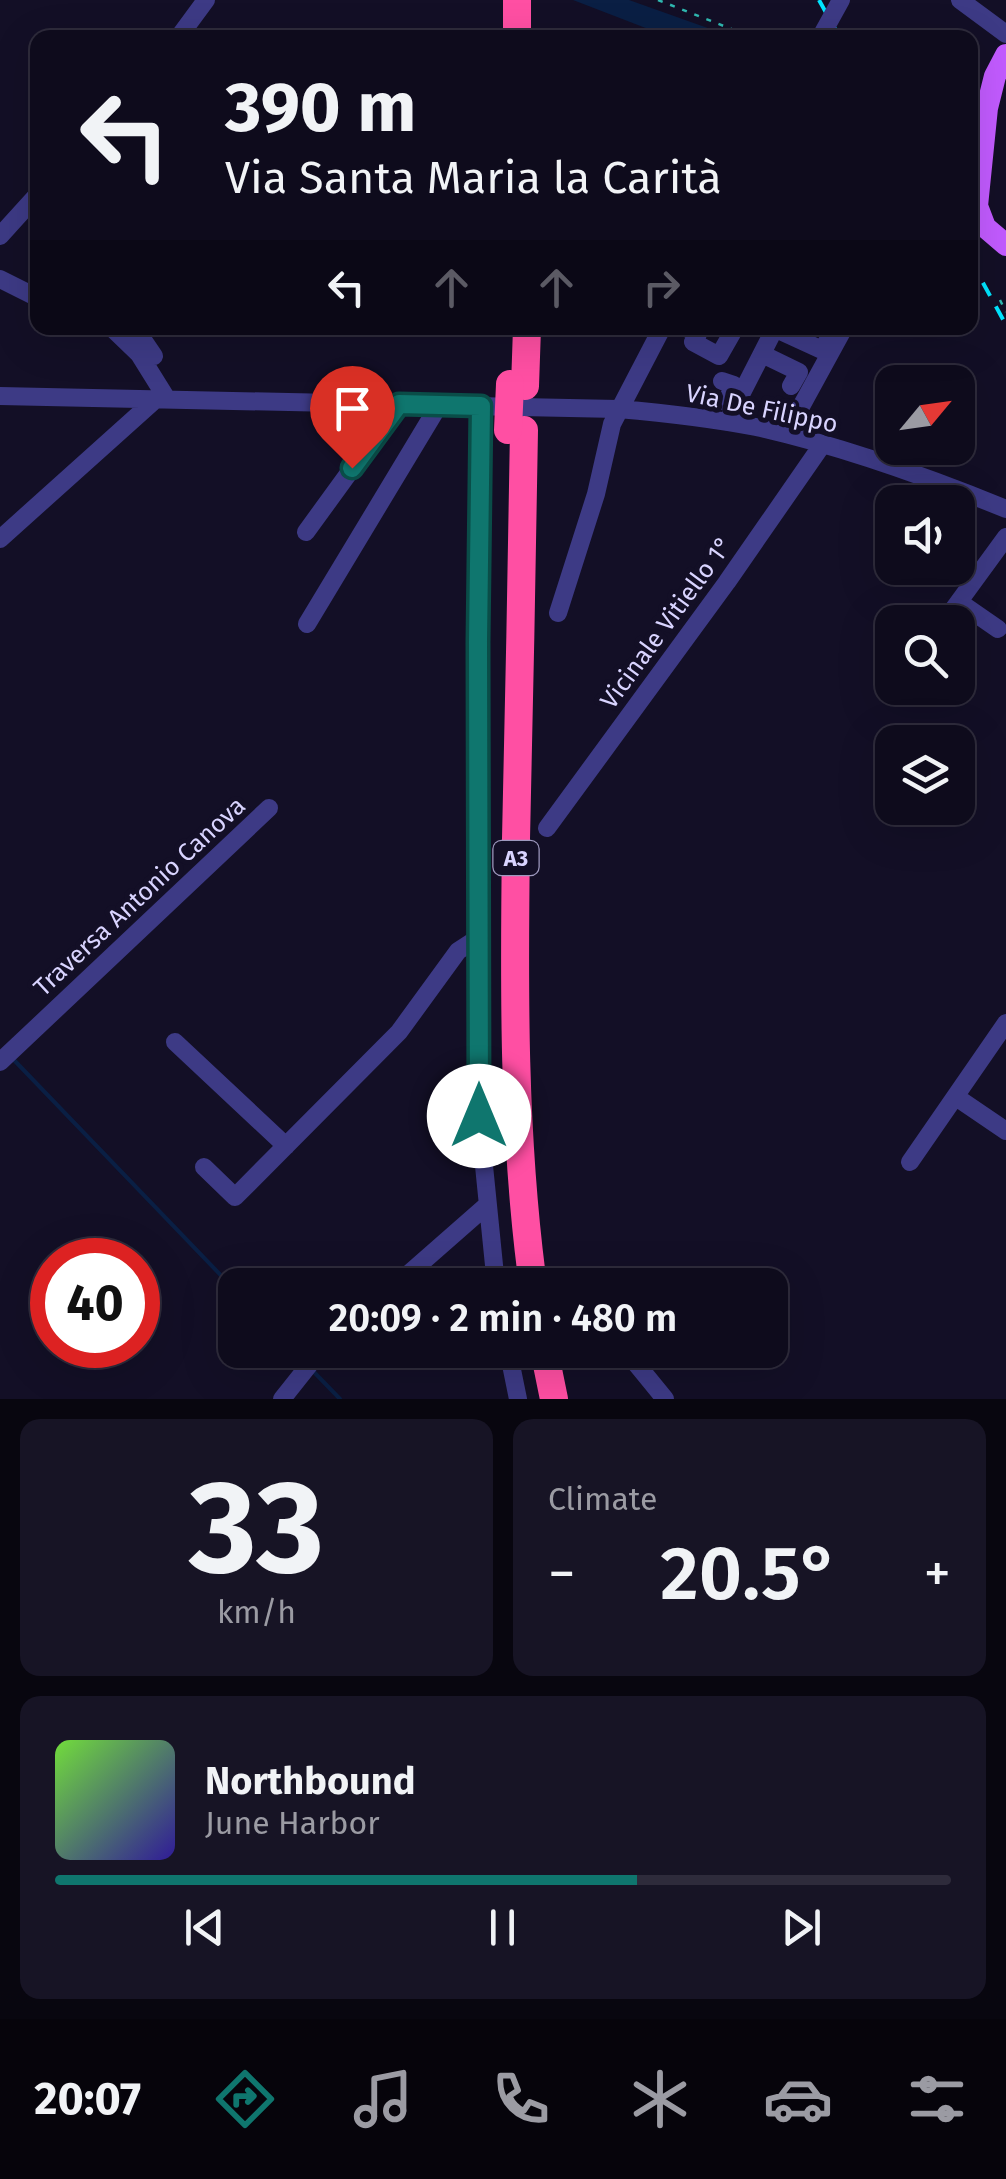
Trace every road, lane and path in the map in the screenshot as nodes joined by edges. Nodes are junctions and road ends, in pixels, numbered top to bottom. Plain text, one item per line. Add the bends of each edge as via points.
1 (206, 0) edge
2 (658, 0) edge
3 (840, 0) edge
4 (960, 0) edge
5 (184, 30) edge
6 (734, 30) edge
7 (824, 30) edge
8 (1006, 34) edge
9 (1006, 55) edge
10 (978, 189) edge
11 (30, 203) edge
12 (978, 213) edge
13 (0, 236) edge
14 (1006, 246) edge
15 (0, 279) edge
16 (30, 294) edge
17 (1000, 300) dead end
18 (1006, 312) edge
19 (120, 335) edge
20 (138, 335) edge
21 (512, 335) edge
22 (526, 335) edge
23 (658, 335) edge
24 (697, 335) edge
25 (731, 335) edge
26 (771, 335) edge
27 (789, 335) edge
28 (831, 335) edge
29 (840, 335) edge
30 (762, 354) junction
31 (722, 380) dead end
32 (517, 385) junction
33 (792, 386) dead end
34 (0, 396) edge
35 (168, 399) junction
36 (399, 404) junction
37 (438, 405) junction
38 (481, 406) junction
39 (618, 408) junction
40 (722, 421) junction
41 (516, 430) junction
42 (786, 434) junction
43 (822, 445) junction
44 (1006, 509) edge
45 (306, 532) dead end
46 (1006, 537) edge
47 (0, 539) edge
48 (959, 602) junction
49 (957, 605) edge
50 (558, 613) dead end
51 (307, 624) dead end
52 (998, 629) dead end
53 (268, 808) dead end
54 (547, 828) dead end
55 (478, 938) junction
56 (1006, 1023) edge
57 (175, 1042) dead end
58 (5, 1057) edge
59 (956, 1098) junction
60 (1006, 1131) edge
61 (286, 1146) junction
62 (910, 1162) dead end
63 (204, 1167) dead end
64 (486, 1206) junction
65 (415, 1268) edge
66 (494, 1268) edge
67 (516, 1268) edge
68 (531, 1268) edge
69 (305, 1368) edge
70 (512, 1368) edge
71 (532, 1368) edge
72 (548, 1368) edge
73 (640, 1368) edge
74 (282, 1399) edge
75 (518, 1399) edge
76 (538, 1399) edge
77 (554, 1399) edge
78 (665, 1399) edge

1 - 5 street
2 - 6 path
3 - 7 street, bridge
4 - 8 street
9 - 10 main road via 990,90
11 - 13 street
12 - 14 main road
15 - 16 street
17 - 18 path
19 - 35 street
20 - 35 street
21 - 32 highway, A3
22 - 32 highway, A3
23 - 39 street
24 - 25 street via 693,342 719,356
26 - 30 street
27 - 28 street via 822,350
29 - 42 street
30 - 33 street via 798,372
30 - 40 street
31 - 40 street via 734,385
32 - 41 highway, A3, bridge
34 - 35 street, Via De Filippo
35 - 36 street, Via De Filippo
35 - 47 street
36 - 37 street, Via De Filippo
36 - 45 street
37 - 38 street, Via De Filippo
37 - 51 street
38 - 39 street, Via De Filippo
38 - 55 street
39 - 40 street, Via De Filippo
39 - 50 street
40 - 42 street, Via De Filippo
41 - 67 highway, A3 via 499,1068
41 - 68 highway, A3 via 516,1069
42 - 43 street, Via De Filippo
43 - 44 street, Via De Filippo
43 - 54 street, Vicinale Vitiello 1°
46 - 48 street
48 - 49 street
48 - 52 street
53 - 58 street, Traversa Antonio Canova
55 - 61 street via 458,950 399,1032
55 - 64 street
56 - 59 street
57 - 61 street
59 - 60 street
59 - 62 street
61 - 63 street via 236,1197
64 - 65 street
64 - 66 street
69 - 74 street
70 - 75 street
71 - 76 highway
72 - 77 highway
73 - 78 street

